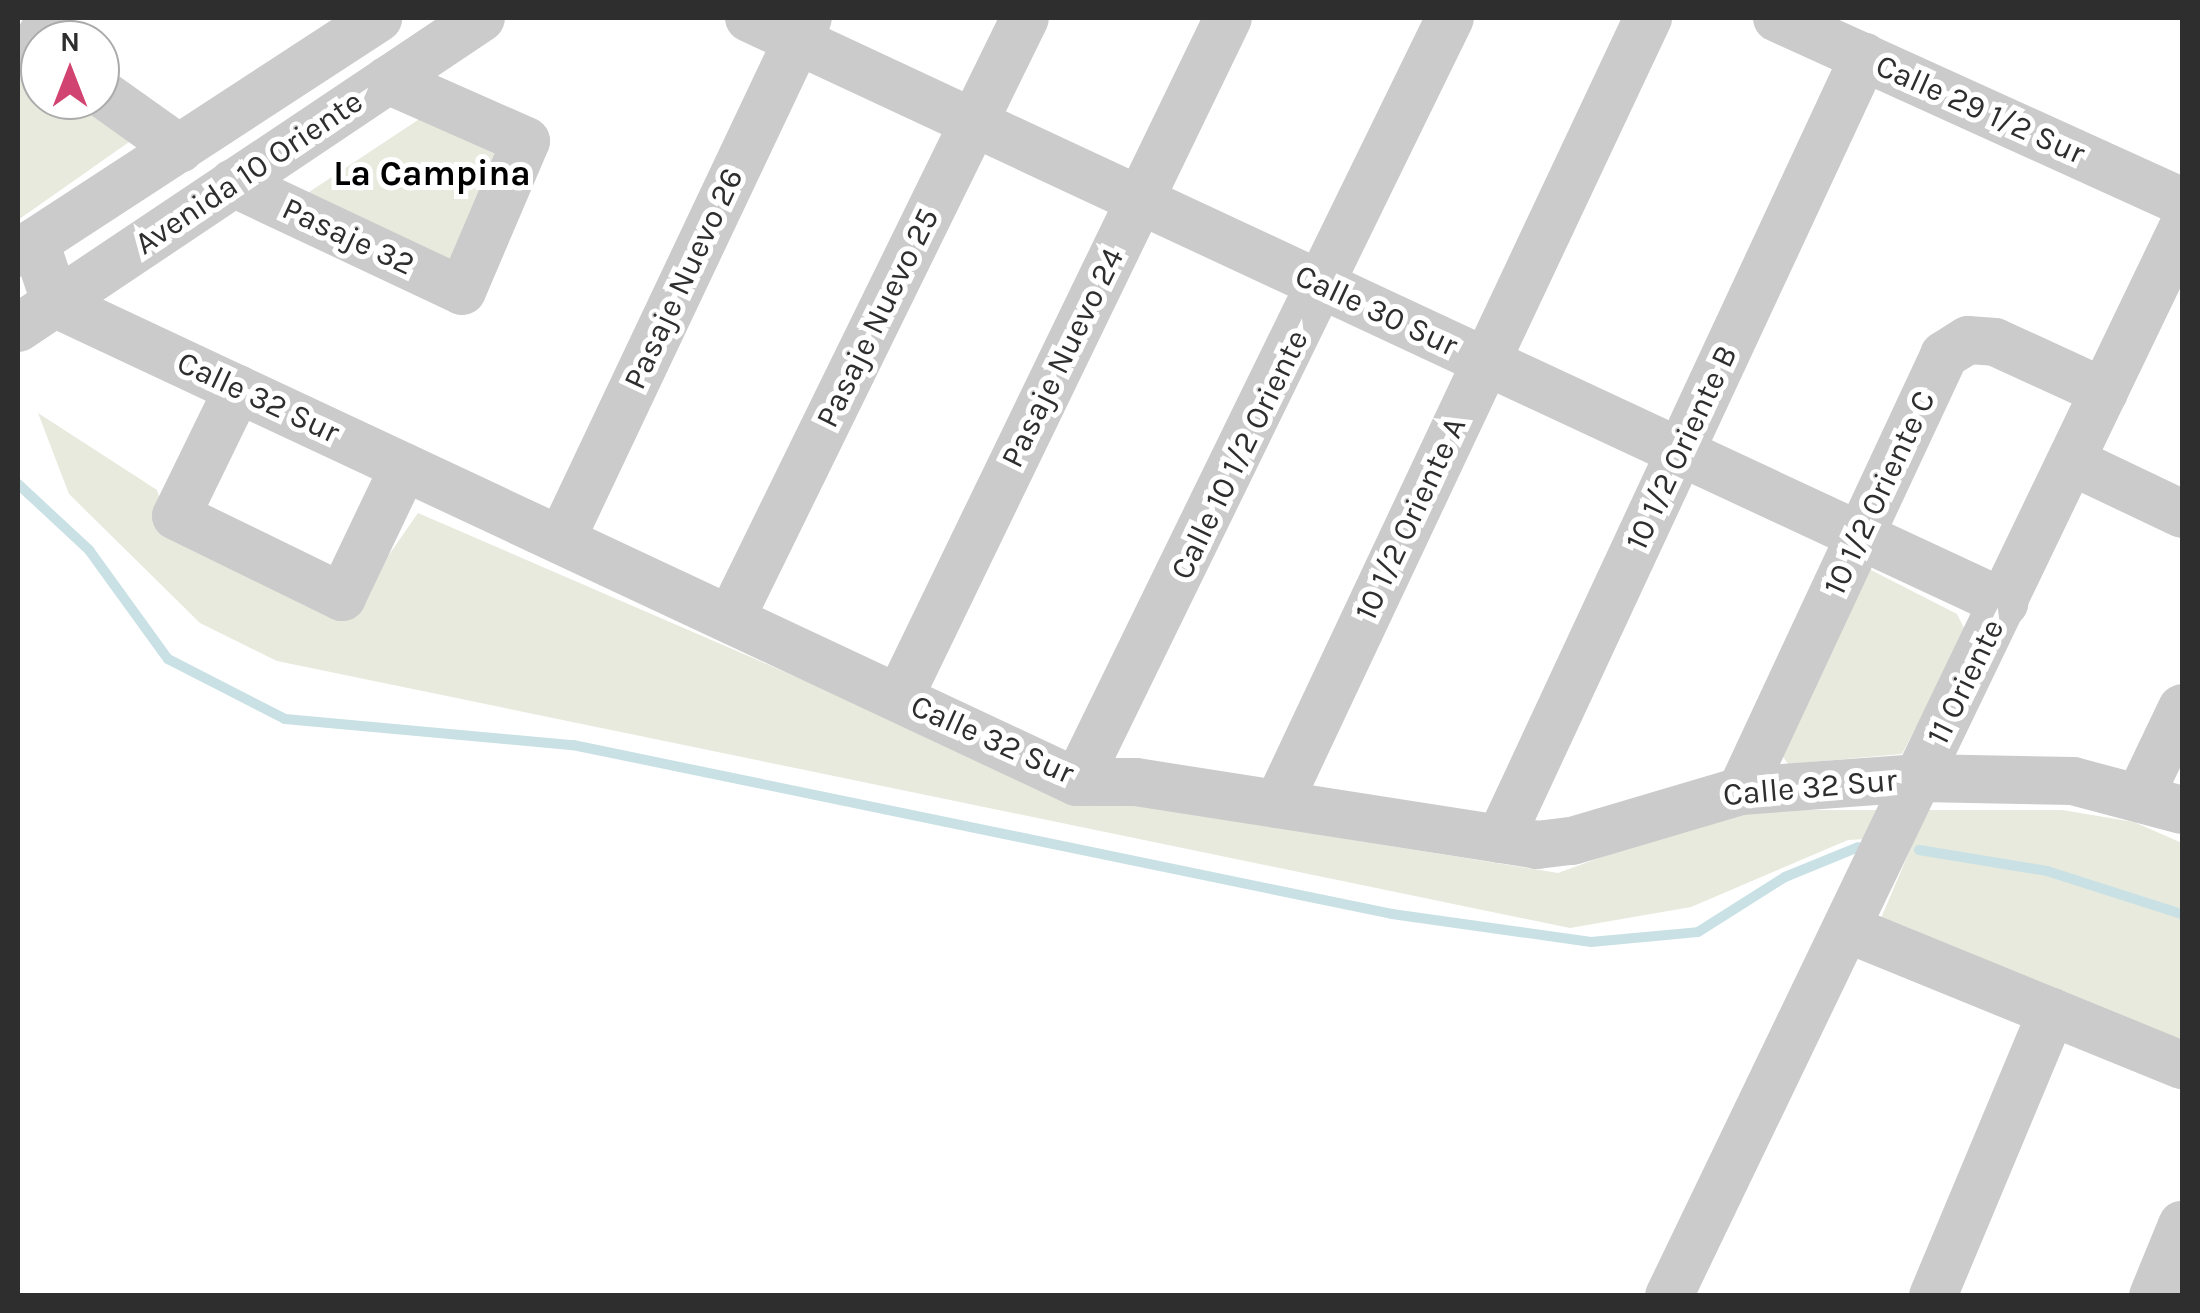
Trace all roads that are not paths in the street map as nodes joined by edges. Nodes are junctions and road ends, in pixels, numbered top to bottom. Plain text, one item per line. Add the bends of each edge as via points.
1 (378, 18) edge
2 (480, 18) edge
3 (748, 18) edge
4 (1024, 18) edge
5 (1228, 18) edge
6 (1450, 18) edge
7 (1648, 18) edge
8 (1776, 18) edge
9 (803, 29) edge
10 (1864, 57) junction
11 (388, 80) junction
12 (120, 106) edge
13 (973, 122) junction
14 (180, 149) junction
15 (234, 184) junction
16 (1140, 200) junction
17 (2182, 202) edge
18 (2182, 229) edge
19 (26, 248) edge
20 (1324, 286) junction
21 (2168, 294) edge
22 (37, 316) edge
23 (1485, 362) junction
24 (238, 389) junction
25 (2104, 392) junction
26 (1680, 452) junction
27 (2071, 461) junction
28 (404, 466) junction
29 (2182, 514) edge
30 (1860, 537) junction
31 (561, 540) junction
32 (2004, 604) junction
33 (731, 618) junction
34 (899, 698) junction
35 (2182, 708) edge
36 (1920, 778) junction
37 (1077, 782) junction
38 (1741, 791) junction
39 (2162, 802) edge
40 (1278, 804) junction
41 (1500, 839) junction
42 (1848, 930) junction
43 (2052, 1012) junction
44 (2182, 1065) edge
45 (2182, 1225) edge
46 (1669, 1296) edge
47 (1933, 1296) edge
48 (2154, 1296) edge

1 - 14 street, Avenida 10 Oriente
2 - 11 street, Avenida 10 Oriente
3 - 9 street, Calle 30 Sur
4 - 13 street, Pasaje Nuevo 25
5 - 16 street, Pasaje Nuevo 24
6 - 20 street, Calle 10 1/2 Oriente
7 - 23 street, 10 1/2 Oriente A
8 - 10 street, Calle 29 1/2 Sur
9 - 13 street, Calle 30 Sur
9 - 31 street, Pasaje Nuevo 26
10 - 17 street, Calle 29 1/2 Sur
10 - 26 street, 10 1/2 Oriente B
11 - 15 street, Avenida 10 Oriente
11 - 15 street, Pasaje 32 via 526,141 462,291
12 - 14 street
13 - 16 street, Calle 30 Sur
13 - 33 street, Pasaje Nuevo 25
14 - 19 street, Avenida 10 Oriente
15 - 22 street, Avenida 10 Oriente
16 - 20 street, Calle 30 Sur
16 - 34 street, Pasaje Nuevo 24
18 - 21 street, 11 Oriente
19 - 22 street
20 - 23 street, Calle 30 Sur
20 - 37 street, Calle 10 1/2 Oriente
21 - 25 street, 11 Oriente
22 - 24 street, Calle 32 Sur
23 - 26 street, Calle 30 Sur
23 - 40 street, 10 1/2 Oriente A
24 - 28 street, Calle 32 Sur
24 - 28 street via 176,516 342,597
25 - 27 street, 11 Oriente
25 - 30 street, 10 1/2 Oriente C via 1995,342 1955,345 1944,354
26 - 30 street, Calle 30 Sur
26 - 41 street, 10 1/2 Oriente B
27 - 29 street
27 - 32 street, 11 Oriente
28 - 31 street, Calle 32 Sur
30 - 32 street, Calle 30 Sur
30 - 38 street, 10 1/2 Oriente C
31 - 33 street, Calle 32 Sur
32 - 36 street, 11 Oriente
33 - 34 street, Calle 32 Sur
34 - 37 street, Calle 32 Sur
35 - 39 street
36 - 38 street, Calle 32 Sur
36 - 39 street, Calle 32 Sur via 2074,781
36 - 42 street, 11 Oriente
37 - 40 street, Calle 32 Sur via 1136,782
38 - 41 street, Calle 32 Sur via 1572,841
40 - 41 street, Calle 32 Sur
42 - 43 street
42 - 46 street, 11 Oriente
43 - 44 street
43 - 47 street
45 - 48 street

